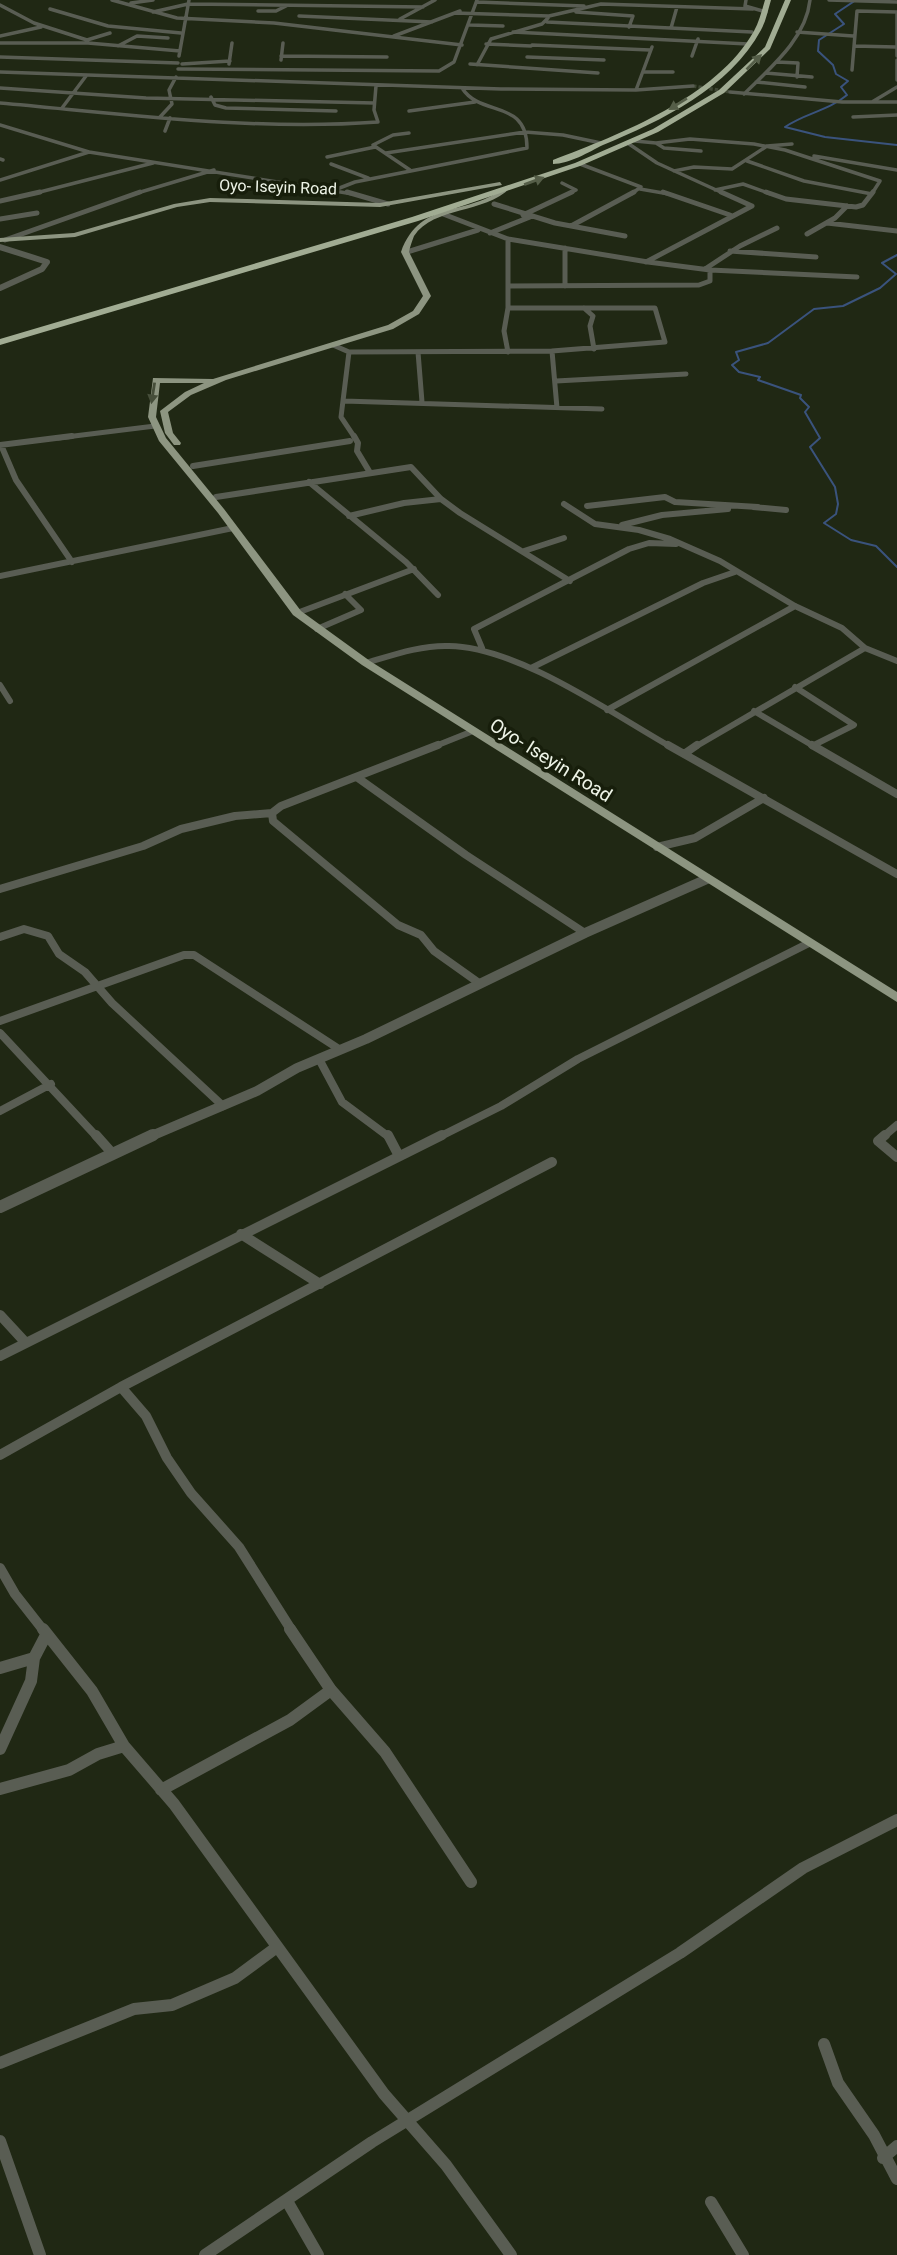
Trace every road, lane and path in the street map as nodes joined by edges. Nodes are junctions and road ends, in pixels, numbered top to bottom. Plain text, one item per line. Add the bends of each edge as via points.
1 (112, 0) edge
2 (153, 0) edge
3 (406, 0) edge
4 (435, 0) edge
5 (644, 0) edge
6 (706, 0) edge
7 (746, 0) edge
8 (768, 0) edge
9 (788, 0) edge
10 (810, 0) edge
11 (830, 0) edge
12 (853, 0) edge
13 (477, 1) edge
14 (859, 1) edge
15 (188, 2) edge
16 (516, 2) edge
17 (897, 2) edge
18 (362, 3) edge
19 (125, 4) junction
20 (0, 5) edge
21 (288, 5) junction
22 (316, 5) junction
23 (635, 5) junction
24 (404, 6) junction
25 (589, 6) junction
26 (423, 7) junction
27 (677, 7) junction
28 (704, 8) junction
29 (50, 9) dead end
30 (753, 9) junction
31 (258, 11) dead end
32 (152, 12) junction
33 (475, 12) junction
34 (575, 12) junction
35 (766, 12) junction
36 (897, 12) edge
37 (299, 16) junction
38 (549, 16) junction
39 (187, 18) junction
40 (398, 20) junction
41 (432, 22) junction
42 (547, 22) junction
43 (897, 23) edge
44 (282, 24) junction
45 (470, 25) junction
46 (599, 25) junction
47 (43, 26) junction
48 (503, 26) dead end
49 (629, 27) junction
50 (671, 28) junction
51 (701, 30) junction
52 (513, 32) junction
53 (752, 32) dead end
54 (797, 32) junction
55 (110, 33) dead end
56 (536, 34) junction
57 (0, 36) edge
58 (181, 36) junction
59 (589, 36) junction
60 (853, 36) junction
61 (392, 37) junction
62 (655, 39) junction
63 (87, 41) junction
64 (697, 41) junction
65 (0, 43) edge
66 (232, 43) dead end
67 (283, 43) dead end
68 (486, 44) junction
69 (748, 44) junction
70 (462, 45) junction
71 (531, 46) junction
72 (854, 46) junction
73 (117, 47) junction
74 (896, 47) edge
75 (608, 49) junction
76 (650, 50) junction
77 (180, 51) junction
78 (281, 56) junction
79 (692, 56) dead end
80 (387, 57) dead end
81 (527, 57) junction
82 (0, 58) edge
83 (897, 58) edge
84 (604, 60) junction
85 (230, 61) junction
86 (777, 62) junction
87 (470, 64) dead end
88 (178, 65) junction
89 (477, 65) junction
90 (522, 68) junction
91 (228, 69) junction
92 (282, 69) junction
93 (316, 69) junction
94 (852, 70) dead end
95 (0, 72) edge
96 (644, 72) junction
97 (673, 72) dead end
98 (598, 73) junction
99 (766, 73) junction
100 (86, 76) junction
101 (797, 77) junction
102 (812, 78) dead end
103 (175, 80) junction
104 (897, 80) edge
105 (756, 82) junction
106 (311, 84) junction
107 (376, 86) junction
108 (693, 86) tunnel mouth
109 (805, 87) dead end
110 (897, 87) edge
111 (0, 88) edge
112 (462, 88) junction
113 (591, 88) junction
114 (636, 90) junction
115 (730, 92) tunnel mouth
116 (74, 93) junction
117 (744, 94) junction
118 (172, 97) junction
119 (212, 97) junction
120 (476, 101) junction
121 (842, 102) joint
122 (871, 102) junction
123 (897, 102) edge
124 (0, 103) edge
125 (374, 103) junction
126 (62, 108) junction
127 (336, 111) dead end
128 (409, 111) dead end
129 (160, 117) junction
130 (853, 117) dead end
131 (170, 118) junction
132 (897, 118) edge
133 (0, 125) edge
134 (165, 131) dead end
135 (525, 132) junction
136 (409, 133) dead end
137 (708, 140) junction
138 (601, 143) junction
139 (632, 143) junction
140 (656, 143) junction
141 (792, 144) dead end
142 (766, 146) junction
143 (375, 147) junction
144 (701, 151) junction
145 (89, 152) junction
146 (386, 153) junction
147 (798, 154) junction
148 (327, 157) dead end
149 (747, 161) junction
150 (158, 162) junction
151 (331, 164) dead end
152 (580, 164) junction
153 (688, 168) junction
154 (215, 170) junction
155 (410, 170) junction
156 (897, 170) edge
157 (674, 171) junction
158 (370, 178) junction
159 (0, 180) edge
160 (562, 183) dead end
161 (496, 189) junction
162 (640, 189) junction
163 (337, 190) junction
164 (715, 190) junction
165 (873, 192) junction
166 (0, 201) edge
167 (388, 204) junction
168 (847, 206) junction
169 (37, 213) dead end
170 (443, 214) junction
171 (523, 215) junction
172 (730, 215) junction
173 (530, 217) junction
174 (0, 219) edge
175 (827, 223) junction
176 (572, 226) junction
177 (777, 228) dead end
178 (478, 230) junction
179 (897, 231) edge
180 (490, 233) junction
181 (807, 234) dead end
182 (625, 236) dead end
183 (508, 239) junction
184 (2, 243) edge
185 (565, 248) junction
186 (730, 251) junction
187 (407, 252) dead end
188 (816, 257) dead end
189 (645, 262) junction
190 (707, 269) junction
191 (857, 276) dead end
192 (508, 286) junction
193 (565, 286) junction
194 (2, 287) edge
195 (508, 308) junction
196 (584, 308) junction
197 (0, 334) edge
198 (0, 342) edge
199 (333, 345) junction
200 (594, 349) junction
201 (552, 351) junction
202 (349, 352) junction
203 (418, 352) junction
204 (508, 352) junction
205 (686, 374) dead end
206 (210, 381) junction
207 (555, 381) junction
208 (344, 401) junction
209 (422, 402) junction
210 (557, 408) junction
211 (602, 409) dead end
212 (155, 426) junction
213 (350, 441) dead end
214 (0, 445) edge
215 (193, 466) junction
216 (369, 471) junction
217 (309, 482) junction
218 (216, 498) junction
219 (441, 499) junction
220 (564, 504) dead end
221 (587, 506) dead end
222 (758, 507) junction
223 (786, 510) dead end
224 (221, 512) junction
225 (349, 516) junction
226 (617, 527) junction
227 (233, 528) junction
228 (564, 538) dead end
229 (678, 544) junction
230 (524, 551) junction
231 (72, 562) junction
232 (414, 569) junction
233 (735, 572) junction
234 (1, 575) edge
235 (570, 581) junction
236 (345, 594) junction
237 (438, 595) dead end
238 (795, 606) junction
239 (297, 612) junction
240 (317, 629) junction
241 (482, 648) junction
242 (865, 648) junction
243 (897, 661) edge
244 (366, 663) junction
245 (531, 668) junction
246 (0, 685) edge
247 (795, 687) junction
248 (10, 701) dead end
249 (607, 710) junction
250 (754, 711) junction
251 (472, 731) junction
252 (812, 746) junction
253 (684, 754) junction
254 (358, 778) junction
255 (897, 794) edge
256 (764, 798) junction
257 (272, 813) junction
258 (657, 847) junction
259 (897, 874) edge
260 (707, 879) junction
261 (0, 889) edge
262 (585, 933) junction
263 (0, 937) edge
264 (809, 943) junction
265 (479, 983) junction
266 (97, 986) junction
267 (897, 998) edge
268 (0, 1021) edge
269 (0, 1033) edge
270 (339, 1049) junction
271 (319, 1059) junction
272 (51, 1084) junction
273 (223, 1106) junction
274 (0, 1111) edge
275 (897, 1125) edge
276 (113, 1153) junction
277 (399, 1156) junction
278 (897, 1157) edge
279 (552, 1162) dead end
280 (0, 1207) edge
281 (241, 1234) junction
282 (320, 1284) junction
283 (0, 1315) edge
284 (25, 1342) junction
285 (0, 1356) edge
286 (121, 1387) junction
287 (0, 1455) edge
288 (0, 1568) edge
289 (46, 1635) junction
290 (34, 1658) junction
291 (0, 1668) edge
292 (331, 1690) junction
293 (124, 1746) junction
294 (0, 1749) edge
295 (0, 1789) edge
296 (161, 1790) junction
297 (897, 1820) edge
298 (471, 1882) dead end
299 (277, 1947) junction
300 (824, 2044) dead end
301 (0, 2063) edge
302 (407, 2122) junction
303 (0, 2141) edge
304 (897, 2146) edge
305 (883, 2158) junction
306 (897, 2179) edge
307 (287, 2201) junction
308 (711, 2202) dead end
309 (40, 2255) edge
310 (205, 2255) edge
311 (318, 2255) edge
312 (511, 2255) edge
313 (743, 2255) edge

1 - 19 street
2 - 19 street
3 - 24 street
4 - 26 street
5 - 23 street
6 - 28 street
7 - 30 street via 745,6
8 - 35 highway
139 -> 9 highway via 701,105 746,69 777,34
10 - 54 street via 810,12
11 - 12 street
12 - 14 street
13 - 16 street
13 - 33 street
14 - 17 street
15 - 21 street
15 - 32 street
15 - 39 street
16 - 25 street
18 - 22 street
18 - 24 street
19 - 32 street
20 - 47 street
21 - 22 street
21 - 31 street via 276,11
22 - 37 street
23 - 25 street
23 - 27 street
24 - 26 street
25 - 34 street
26 - 40 street
27 - 28 street
27 - 50 street
28 - 30 street
29 - 58 street via 108,26
30 - 35 street
32 - 39 street
33 - 38 street
33 - 41 street via 455,13
33 - 45 street
34 - 38 street
34 - 49 street via 633,16
35 - 69 highway
36 - 43 street
36 - 60 street via 858,10
37 - 40 street
37 - 44 street
38 - 42 street
39 - 44 street
39 - 58 street
40 - 41 street
41 - 61 street
42 - 46 street
42 - 52 street
43 - 74 street
44 - 61 street
45 - 48 street
45 - 70 street
46 - 49 street
46 - 59 street
47 - 57 street
47 - 63 street
49 - 50 street
50 - 51 street
51 - 53 street
51 - 64 street
52 - 56 street
52 - 68 street
54 - 60 street
54 - 86 street
55 - 63 street
56 - 59 street
56 - 71 street
58 - 73 street via 137,37
58 - 77 street
59 - 62 street
60 - 72 street
61 - 70 street
62 - 64 street
62 - 76 street
63 - 65 street
63 - 73 street
64 - 69 street
64 - 79 street
66 - 85 street
67 - 78 street
68 - 71 street
68 - 89 street
69 -> 138 highway via 694,94
70 - 93 street via 454,62 439,71
71 - 75 street
71 - 81 street
72 - 74 street
72 - 94 street
73 - 77 street
74 - 83 street
75 - 76 street
75 - 84 street
76 - 96 street
77 - 88 street
78 - 80 street
78 - 92 street
81 - 84 street
81 - 90 street
82 - 88 street
83 - 104 street
84 - 98 street
85 - 88 street
85 - 91 street
86 - 99 street
86 - 101 street via 798,63
87 - 89 street
88 - 91 street
88 - 103 street
89 - 90 street
90 - 98 street
91 - 92 street
92 - 93 street
93 - 106 street
95 - 100 street
96 - 97 street
96 - 114 street
98 - 113 street
99 - 101 street
99 - 105 street
100 - 103 street
100 - 116 street
101 - 102 street
103 - 106 street
103 - 118 street via 169,90
105 - 109 street
105 - 117 street
106 - 107 street
107 - 112 street
107 - 125 street
108 - 114 street
110 - 122 street
111 - 116 street
112 - 113 street
112 - 120 street
113 - 114 street
115 - 117 street
116 - 118 street
116 - 126 street
117 - 121 street
118 - 119 street
118 - 129 street via 172,104
119 - 125 street
119 - 127 street via 215,105 226,108
120 - 128 street
120 - 135 street via 508,110
121 - 122 street
122 - 123 street
124 - 126 street
125 - 131 street via 378,122 353,125
126 - 129 street
129 - 131 street
130 - 132 street
131 - 134 street
133 - 145 street
135 - 138 street
135 - 146 street
135 - 155 street via 528,143 523,150
136 - 143 street via 374,142
137 - 140 street
137 - 142 street
137 - 144 street
138 - 161 highway
139 - 140 street
139 - 152 highway
139 - 157 street
140 - 144 street via 664,148
141 - 142 street
142 - 147 street
142 - 149 street
143 - 146 street
143 - 148 street
144 - 153 street
145 - 150 street
145 - 159 street
146 - 155 street
147 - 156 street
147 - 165 street via 880,181
149 - 153 street via 724,170
149 - 165 street via 804,181
150 - 154 street
150 - 166 street
151 - 158 street
161 -> 152 highway
152 - 162 street
153 - 157 street
154 - 163 street
154 - 184 street via 117,199
155 - 158 street
157 - 164 street
158 - 163 street
160 - 171 street via 576,190
161 - 167 main road, Oyo- Iseyin Road
161 - 170 main road, Oyo- Iseyin Road
161 - 171 street
161 - 197 highway
161 - 198 highway
162 - 172 street via 655,189
162 - 176 street
163 - 167 street
164 - 168 street via 743,184 786,199
164 - 172 street via 753,204
165 - 168 street via 863,205
167 - 184 main road, Oyo- Iseyin Road via 210,200 176,205 75,235
168 - 175 street
169 - 174 street
170 - 178 street
170 - 199 main road, Oyo- Iseyin Road via 418,228 406,243 408,262 426,290 422,310 388,330
171 - 173 street
172 - 189 street
173 - 176 street
173 - 180 street
175 - 179 street
175 - 181 street
176 - 182 street
177 - 186 street
178 - 180 street
178 - 187 street
180 - 183 street
183 - 185 street
183 - 192 street
184 - 194 street via 47,262 42,269
185 - 189 street
185 - 193 street
186 - 188 street
186 - 190 street
189 - 190 street
190 - 191 street
190 - 193 street via 710,281 699,285
192 - 193 street
192 - 195 street
195 - 196 street
195 - 204 street via 504,331
196 - 200 street via 593,316
196 - 200 street via 654,308 665,340 660,345
199 - 202 street
199 - 206 main road, Oyo- Iseyin Road
200 - 201 street
201 - 204 street
201 - 207 street
202 - 203 street
202 - 208 street
203 - 204 street
203 - 209 street
205 - 207 street
206 -> 212 main road, Oyo- Iseyin Road via 156,380
206 - 215 main road, Oyo- Iseyin Road via 164,411 169,433
207 - 210 street
208 - 209 street
208 - 216 street via 341,417
209 - 210 street
210 - 211 street
212 - 214 street
212 - 224 main road, Oyo- Iseyin Road
213 - 215 street
214 - 231 street via 22,491
215 - 218 main road, Oyo- Iseyin Road
216 - 217 street
216 - 219 street via 411,467
217 - 218 street
217 - 225 street
218 - 224 main road, Oyo- Iseyin Road
219 - 225 street
219 - 230 street
220 - 226 street via 595,523
221 - 222 street via 665,497 675,502
222 - 223 street
222 - 226 street via 662,515
224 - 227 main road, Oyo- Iseyin Road
225 - 232 street
226 - 229 street
227 - 231 street
227 - 239 main road, Oyo- Iseyin Road
228 - 230 street
229 - 233 street
229 - 235 street via 649,543
230 - 235 street
231 - 234 street
232 - 236 street
232 - 237 street
233 - 238 street
233 - 245 street via 703,583
235 - 241 street via 474,629
236 - 239 street
236 - 240 street via 361,610
238 - 242 street via 842,628
238 - 249 street
239 - 240 main road, Oyo- Iseyin Road
240 - 244 main road, Oyo- Iseyin Road
241 - 244 street via 425,646
241 - 245 street
242 - 243 street
242 - 247 street
244 - 251 main road, Oyo- Iseyin Road
245 - 249 street
246 - 248 street
247 - 250 street
247 - 252 street via 854,725
249 - 253 street
250 - 252 street
250 - 253 street
251 - 254 street
251 - 258 main road, Oyo- Iseyin Road
252 - 255 street
253 - 256 street
254 - 257 street
254 - 262 street
256 - 258 street via 695,838
256 - 259 street
257 - 261 street via 181,829 143,846
257 - 265 street via 273,821 356,892 398,925 422,935 434,951
258 - 260 main road, Oyo- Iseyin Road
260 - 262 street
260 - 264 main road, Oyo- Iseyin Road
262 - 265 street
263 - 266 street via 24,929 48,936 60,954 74,961
264 - 267 main road, Oyo- Iseyin Road
264 - 277 street via 578,1059 501,1106
265 - 270 street
266 - 268 street
266 - 270 street via 194,955
266 - 273 street
269 - 272 street
270 - 271 street
271 - 273 street
271 - 277 street via 342,1102 387,1134
272 - 274 street
272 - 276 street
273 - 276 street
275 - 278 street via 878,1142
276 - 280 street
277 - 281 street
279 - 282 street
281 - 282 street
281 - 284 street
282 - 286 street
283 - 284 street
284 - 285 street
286 - 287 street
286 - 292 street via 146,1416 191,1493 240,1547
288 - 289 street
289 - 290 street
289 - 293 street via 92,1691
290 - 291 street
290 - 294 street via 31,1681
292 - 296 street via 290,1720
292 - 298 street via 385,1752
293 - 295 street via 69,1770
293 - 296 street
296 - 299 street
297 - 302 street via 803,1868 680,1953
299 - 301 street via 235,1978 172,2005 134,2009
299 - 302 street
300 - 305 street via 828,2069 875,2137
302 - 307 street
302 - 312 street via 446,2165
303 - 309 street
304 - 305 street
305 - 306 street
307 - 310 street
307 - 311 street
308 - 313 street

